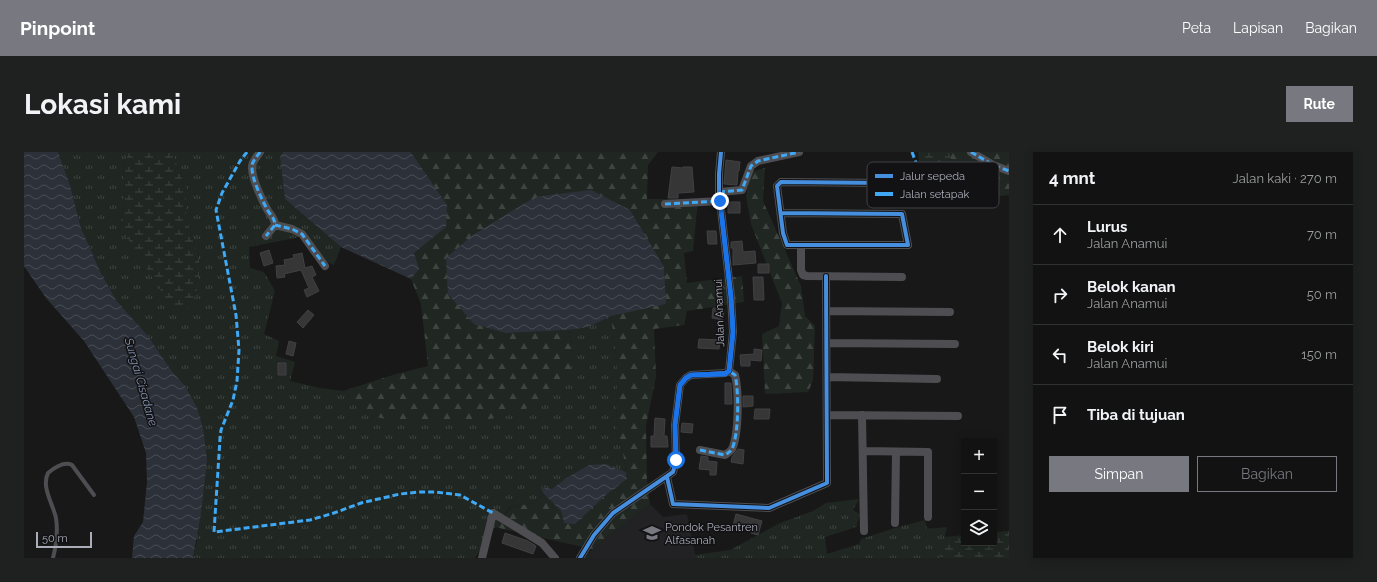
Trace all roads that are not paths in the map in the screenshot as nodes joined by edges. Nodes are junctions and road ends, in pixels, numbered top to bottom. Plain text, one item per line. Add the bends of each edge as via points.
1 (260, 152) edge
2 (721, 152) edge
3 (799, 152) edge
4 (971, 152) edge
5 (987, 162) edge
6 (999, 168) edge
7 (1009, 171) edge
8 (867, 183) edge
9 (719, 192) junction
10 (720, 201) junction
11 (665, 204) dead end
12 (781, 213) junction
13 (276, 225) junction
14 (266, 236) dead end
15 (801, 245) junction
16 (324, 266) dead end
17 (826, 276) junction
18 (902, 277) dead end
19 (826, 311) junction
20 (950, 312) dead end
21 (827, 343) junction
22 (955, 344) dead end
23 (729, 371) junction
24 (828, 377) junction
25 (937, 379) dead end
26 (828, 415) junction
27 (862, 415) junction
28 (958, 416) dead end
29 (700, 450) dead end
30 (863, 451) junction
31 (896, 452) junction
32 (667, 477) junction
33 (94, 495) dead end
34 (928, 517) dead end
35 (896, 523) dead end
36 (864, 531) dead end
37 (53, 558) edge
38 (482, 558) edge
39 (555, 558) edge
40 (580, 558) edge

1 - 13 street via 252,168 257,188
2 - 9 street, Jalan Anamui
3 - 9 street via 758,161 752,166 742,190
4 - 5 street
6 - 7 street
8 - 12 street via 781,182 777,186
9 - 10 street, Jalan Anamui
10 - 11 street
10 - 23 street, Jalan Anamui via 733,332
12 - 15 street via 787,244
12 - 15 street via 902,214 908,245
13 - 14 street
13 - 16 street via 302,234
15 - 17 street via 803,275
17 - 18 street
17 - 19 street
19 - 20 street
19 - 21 street
21 - 22 street
21 - 24 street
23 - 29 street via 735,375 737,386 737,423 733,446 725,455
23 - 32 street via 725,374 691,375 680,385 675,425 676,460 673,472
24 - 25 street
24 - 26 street
26 - 27 street
26 - 32 street via 827,483 769,508 672,504
27 - 28 street
27 - 30 street
30 - 31 street
30 - 36 street
31 - 34 street via 928,452
31 - 35 street
32 - 40 street via 613,513 594,535
33 - 37 lane via 68,463 48,473 46,486 57,527
38 - 39 street via 493,513 542,543

